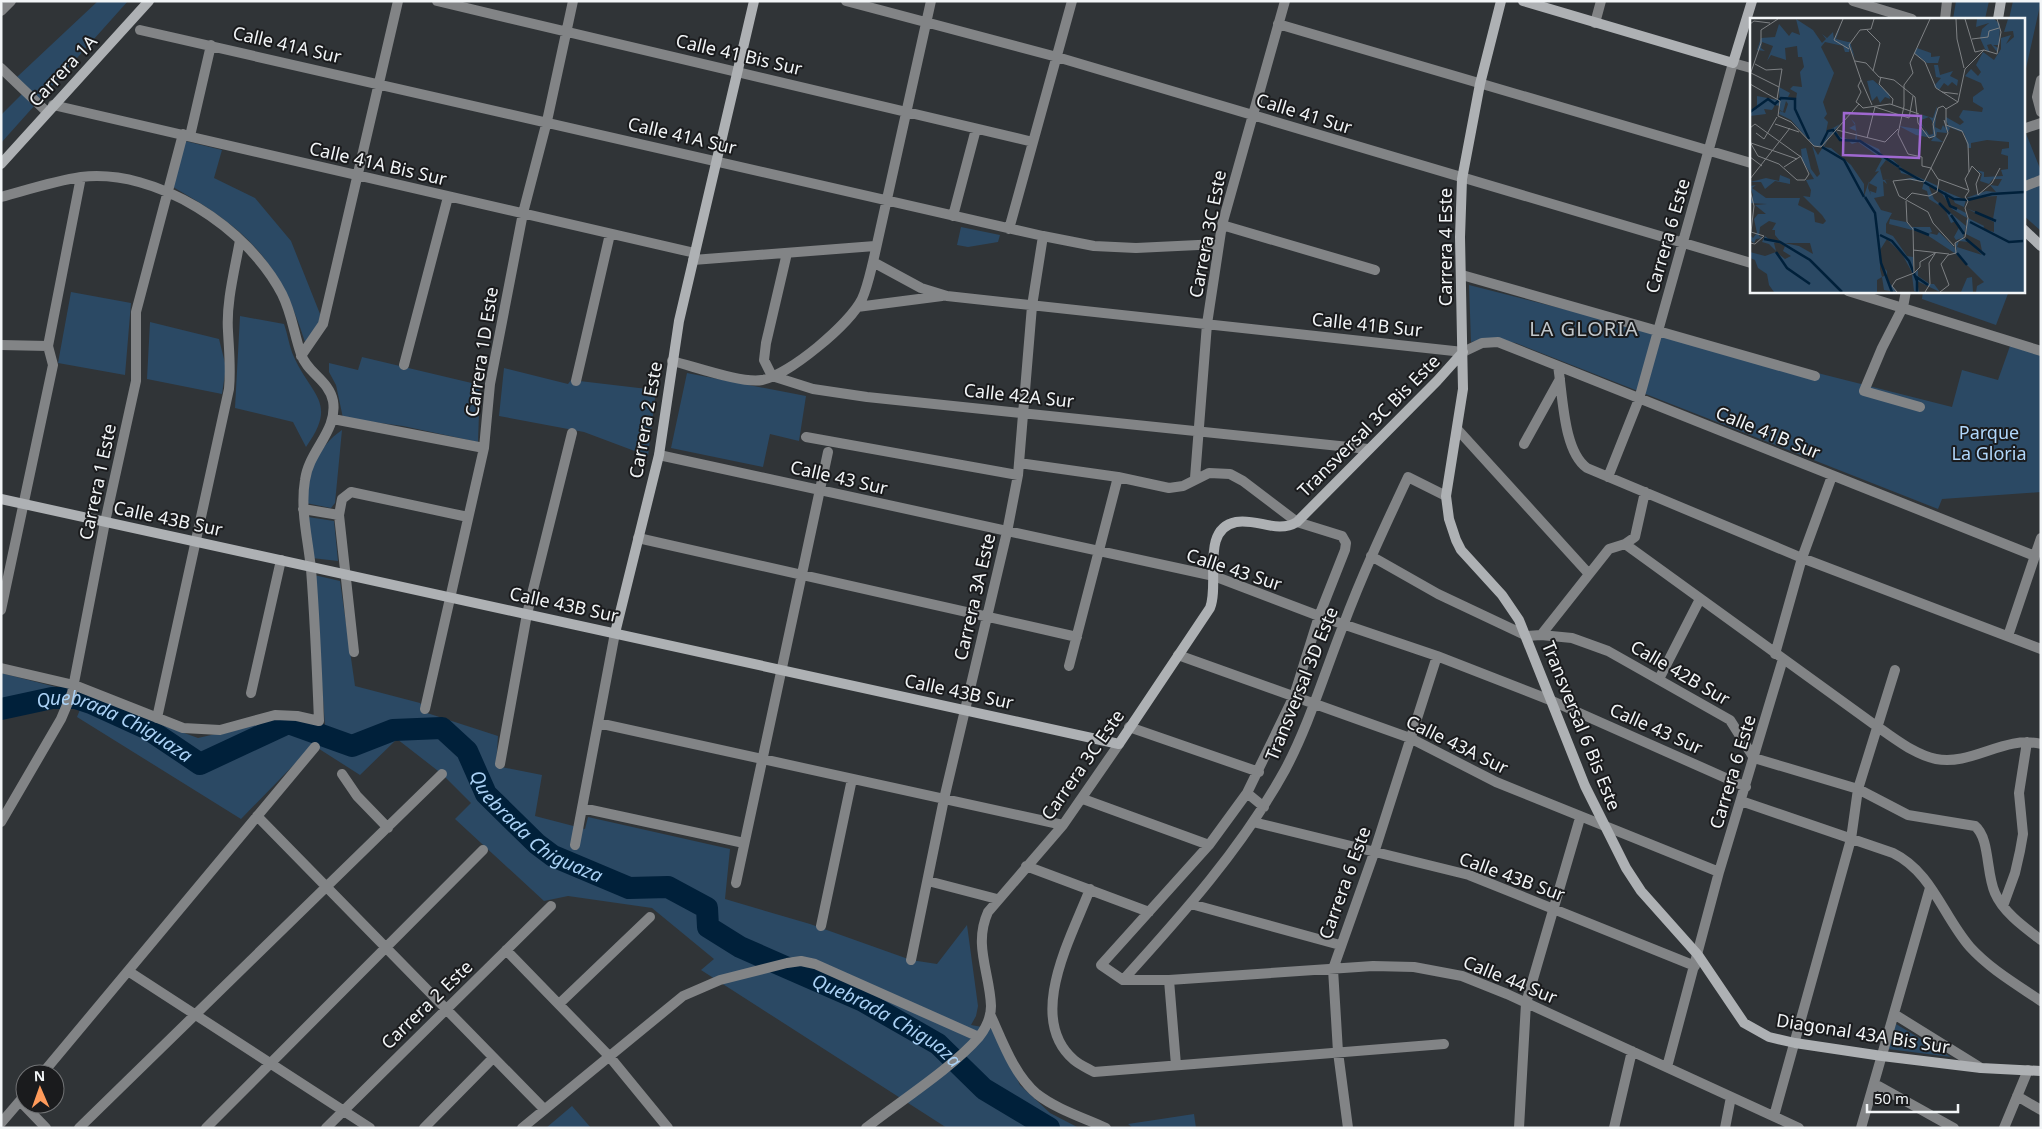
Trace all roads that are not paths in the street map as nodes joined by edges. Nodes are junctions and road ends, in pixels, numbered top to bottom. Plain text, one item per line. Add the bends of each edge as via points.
1 (11, 1) edge
2 (149, 1) edge
3 (398, 1) edge
4 (437, 1) edge
5 (573, 1) edge
6 (754, 1) edge
7 (846, 1) edge
8 (931, 1) edge
9 (1072, 1) edge
10 (1285, 1) edge
11 (1501, 1) edge
12 (1523, 1) edge
13 (1601, 1) edge
14 (1752, 1) edge
15 (1853, 1) edge
16 (1947, 1) edge
17 (2001, 1) edge
18 (1, 11) edge
19 (1909, 18) edge
20 (1944, 18) edge
21 (1998, 18) edge
22 (927, 21) junction
23 (1595, 23) junction
24 (1278, 24) junction
25 (140, 30) dead end
26 (566, 31) junction
27 (211, 45) junction
28 (1056, 57) junction
29 (1734, 64) junction
30 (1, 68) edge
31 (1750, 68) edge
32 (738, 71) junction
33 (2041, 80) edge
34 (378, 83) junction
35 (1480, 84) junction
36 (50, 109) junction
37 (906, 112) junction
38 (2041, 112) edge
39 (1252, 115) junction
40 (548, 121) junction
41 (2041, 123) edge
42 (976, 129) junction
43 (2024, 129) edge
44 (186, 135) junction
45 (1033, 142) junction
46 (1709, 150) junction
47 (718, 162) junction
48 (1750, 163) edge
49 (1, 164) edge
50 (357, 175) junction
51 (81, 177) junction
52 (1462, 179) junction
53 (2041, 180) edge
54 (2024, 187) edge
55 (168, 191) junction
56 (448, 197) junction
57 (1, 198) edge
58 (886, 200) junction
59 (522, 213) junction
60 (953, 216) junction
61 (1222, 225) junction
62 (1008, 228) junction
63 (2024, 230) edge
64 (610, 234) junction
65 (1043, 236) junction
66 (240, 240) junction
67 (1683, 243) junction
68 (1219, 244) junction
69 (2040, 245) edge
70 (875, 246) junction
71 (787, 253) junction
72 (694, 257) junction
73 (873, 262) junction
74 (1750, 263) edge
75 (1375, 270) dead end
76 (1462, 275) junction
77 (1851, 292) edge
78 (1906, 292) edge
79 (948, 296) junction
80 (1032, 306) junction
81 (857, 307) junction
82 (1903, 307) junction
83 (1207, 324) junction
84 (1658, 331) junction
85 (1, 345) edge
86 (48, 346) junction
87 (2041, 351) edge
88 (1463, 352) junction
89 (301, 356) junction
90 (672, 360) junction
91 (404, 365) dead end
92 (1558, 366) junction
93 (772, 376) junction
94 (1814, 376) dead end
95 (1560, 379) junction
96 (576, 381) dead end
97 (1639, 398) junction
98 (1920, 407) dead end
99 (1021, 413) junction
100 (333, 419) junction
101 (1458, 430) junction
102 (1198, 431) junction
103 (572, 432) dead end
104 (806, 437) dead end
105 (1524, 444) dead end
106 (484, 448) junction
107 (1368, 449) junction
108 (828, 452) dead end
109 (659, 455) junction
110 (1019, 463) junction
111 (1018, 475) junction
112 (1832, 476) junction
113 (1118, 477) junction
114 (1608, 477) junction
115 (1195, 478) junction
116 (819, 490) junction
117 (1645, 492) junction
118 (1446, 496) junction
119 (1, 499) edge
120 (22, 504) junction
121 (303, 509) junction
122 (339, 515) junction
123 (468, 517) junction
124 (105, 522) junction
125 (1297, 522) junction
126 (1007, 532) junction
127 (638, 538) junction
128 (2041, 538) edge
129 (196, 542) junction
130 (1625, 544) junction
131 (1098, 551) junction
132 (1372, 556) junction
133 (2035, 556) junction
134 (1802, 558) junction
135 (281, 560) junction
136 (310, 567) junction
137 (344, 574) junction
138 (1589, 574) junction
139 (801, 575) junction
140 (1214, 576) junction
141 (450, 597) junction
142 (1700, 599) junction
143 (1, 610) edge
144 (527, 614) junction
145 (1319, 616) junction
146 (987, 617) junction
147 (1344, 623) junction
148 (615, 633) junction
149 (1541, 635) junction
150 (1527, 636) junction
151 (2008, 636) junction
152 (1077, 637) junction
153 (2041, 649) edge
154 (354, 652) dead end
155 (1178, 655) junction
156 (1437, 656) junction
157 (1779, 656) junction
158 (1070, 666) dead end
159 (1, 668) edge
160 (781, 670) junction
161 (1895, 670) dead end
162 (1658, 679) junction
163 (72, 693) junction
164 (251, 693) dead end
165 (1294, 696) junction
166 (1550, 700) junction
167 (1313, 703) junction
168 (425, 709) dead end
169 (965, 710) junction
170 (157, 718) junction
171 (598, 723) junction
172 (1129, 727) junction
173 (1879, 728) junction
174 (1410, 738) junction
175 (2027, 742) junction
176 (1119, 744) junction
177 (2041, 744) edge
178 (315, 747) dead end
179 (1754, 758) junction
180 (762, 759) junction
181 (500, 764) dead end
182 (1258, 772) junction
183 (342, 774) dead end
184 (442, 774) dead end
185 (852, 779) junction
186 (1746, 787) junction
187 (1858, 789) junction
188 (1247, 793) junction
189 (944, 799) junction
190 (1083, 800) junction
191 (1741, 802) junction
192 (1264, 807) junction
193 (582, 808) junction
194 (257, 816) junction
195 (1580, 818) junction
196 (1, 822) edge
197 (1253, 822) junction
198 (1063, 825) junction
199 (388, 828) junction
200 (1605, 828) junction
201 (1851, 839) junction
202 (744, 843) junction
203 (575, 845) dead end
204 (1209, 845) junction
205 (483, 850) dead end
206 (1374, 853) junction
207 (1026, 866) junction
208 (1719, 872) junction
209 (928, 882) junction
210 (736, 883) dead end
211 (327, 888) junction
212 (1930, 888) junction
213 (1090, 889) junction
214 (997, 899) junction
215 (1191, 904) junction
216 (551, 906) dead end
217 (2003, 906) junction
218 (1554, 909) junction
219 (1149, 912) junction
220 (650, 917) dead end
221 (821, 926) dead end
222 (2041, 940) edge
223 (1340, 944) junction
224 (386, 948) junction
225 (506, 950) junction
226 (1698, 955) junction
227 (910, 960) dead end
228 (1695, 966) junction
229 (1333, 969) junction
230 (128, 971) junction
231 (1123, 980) junction
232 (1169, 980) junction
233 (2041, 1001) edge
234 (1526, 1003) junction
235 (559, 1004) junction
236 (446, 1010) junction
237 (196, 1014) junction
238 (990, 1014) junction
239 (1894, 1014) junction
240 (979, 1037) junction
241 (1795, 1043) junction
242 (1444, 1044) dead end
243 (1632, 1051) junction
244 (1338, 1052) junction
245 (609, 1056) junction
246 (1882, 1056) junction
247 (493, 1058) junction
248 (270, 1063) junction
249 (50, 1064) edge
250 (1176, 1066) junction
251 (1667, 1067) junction
252 (1981, 1068) junction
253 (2028, 1070) junction
254 (2041, 1070) edge
255 (1874, 1084) junction
256 (2017, 1096) junction
257 (1732, 1097) junction
258 (15, 1106) edge
259 (343, 1110) junction
260 (544, 1110) junction
261 (2041, 1110) edge
262 (35, 1114) edge
263 (1774, 1116) junction
264 (1, 1123) edge
265 (46, 1128) edge
266 (79, 1128) edge
267 (206, 1128) edge
268 (326, 1128) edge
269 (370, 1128) edge
270 (424, 1128) edge
271 (522, 1128) edge
272 (668, 1128) edge
273 (866, 1128) edge
274 (1106, 1128) edge
275 (1348, 1128) edge
276 (1519, 1128) edge
277 (1614, 1128) edge
278 (1725, 1128) edge
279 (1799, 1128) edge
280 (1861, 1128) edge
281 (1954, 1128) edge
282 (2004, 1128) edge

1 - 18 street
2 - 36 street, Carrera 1A
3 - 34 street
4 - 26 street, Calle 41 Bis Sur
5 - 26 street, Carrera 1D Este
6 - 32 street, Carrera 2 Este
7 - 22 street, Calle 41 Sur
8 - 22 street
9 - 28 street
10 - 24 street, Carrera 3C Este
11 - 35 street, Carrera 4 Este
12 - 23 street
13 - 23 street
14 - 29 street, Carrera 6 Este
15 - 19 street
16 - 20 street
17 - 21 street
22 - 28 street, Calle 41 Sur
22 - 37 street
23 - 29 street
24 - 35 street
24 - 39 street, Carrera 3C Este
25 - 27 street, Calle 41A Sur
26 - 32 street, Calle 41 Bis Sur
26 - 40 street, Carrera 1D Este
27 - 34 street, Calle 41A Sur
27 - 44 street, Carrera 1 Este
28 - 39 street, Calle 41 Sur
28 - 45 street
29 - 31 street
29 - 46 street, Carrera 6 Este
30 - 36 street
32 - 37 street, Calle 41 Bis Sur
32 - 47 street, Carrera 2 Este
33 - 38 street via 2037,96
34 - 40 street, Calle 41A Sur
34 - 50 street
35 - 46 street
35 - 52 street, Carrera 4 Este
36 - 44 street, Calle 41A Bis Sur
36 - 49 street, Carrera 1A
37 - 42 street, Calle 41 Bis Sur
37 - 58 street
39 - 52 street, Calle 41 Sur
39 - 61 street, Carrera 3C Este
40 - 47 street, Calle 41A Sur
40 - 59 street, Carrera 1D Este
41 - 43 street
42 - 45 street, Calle 41 Bis Sur
42 - 60 street
44 - 50 street, Calle 41A Bis Sur
44 - 55 street, Carrera 1 Este
45 - 62 street
46 - 48 street
46 - 67 street, Carrera 6 Este
47 - 58 street, Calle 41A Sur
47 - 72 street, Carrera 2 Este
50 - 56 street, Calle 41A Bis Sur
50 - 89 street via 323,324
51 - 55 street via 119,178
51 - 57 street
51 - 86 street
52 - 67 street, Calle 41 Sur
52 - 76 street, Carrera 4 Este
53 - 54 street
55 - 66 street via 202,210
55 - 124 street, Carrera 1 Este via 136,312 136,381
56 - 59 street, Calle 41A Bis Sur
56 - 91 street
58 - 60 street, Calle 41A Sur
58 - 70 street
59 - 64 street, Calle 41A Bis Sur
59 - 106 street, Carrera 1D Este via 490,384
60 - 62 street, Calle 41A Sur
61 - 68 street, Carrera 3C Este
61 - 75 street
62 - 65 street, Calle 41A Sur
63 - 69 street
64 - 72 street, Calle 41A Bis Sur
64 - 96 street
65 - 68 street, Calle 41A Sur via 1103,247
65 - 80 street, Carrera 3A Este
66 - 89 street via 282,293
66 - 129 street via 229,314 229,389
67 - 74 street, Calle 41 Sur
67 - 84 street, Carrera 6 Este
68 - 83 street, Carrera 3C Este
70 - 71 street, Calle 41A Bis Sur
70 - 73 street
71 - 72 street, Calle 41A Bis Sur
71 - 93 street via 766,343 764,360
72 - 90 street, Carrera 2 Este
73 - 79 street, Calle 41B Sur via 921,288
73 - 81 street
76 - 84 street
76 - 88 street, Carrera 4 Este
77 - 82 street
78 - 82 street
79 - 80 street, Calle 41B Sur
79 - 81 street
80 - 83 street, Calle 41B Sur
80 - 99 street, Carrera 3A Este
81 - 93 street via 831,336
82 - 87 street
82 - 98 street via 1864,391
83 - 88 street, Calle 41B Sur
83 - 102 street, Carrera 3C Este
84 - 94 street
84 - 97 street, Carrera 6 Este
85 - 86 street
86 - 120 street via 52,364
88 - 92 street, Calle 41B Sur via 1472,346 1492,342
88 - 101 street, Carrera 4 Este
88 - 107 street, Transversal 3C Bis Este
89 - 100 street via 324,382 333,401
90 - 93 street, Calle 42A Sur via 747,380
90 - 109 street, Carrera 2 Este
92 - 95 street
92 - 97 street, Calle 41B Sur
93 - 99 street, Calle 42A Sur via 813,389
95 - 105 street
95 - 114 street via 1575,457 1587,468
97 - 112 street, Calle 41B Sur
97 - 114 street, Carrera 6 Este
99 - 102 street, Calle 42A Sur
99 - 110 street, Carrera 3A Este
100 - 106 street
100 - 121 street via 307,465
101 - 118 street, Carrera 4 Este
101 - 138 street
102 - 107 street, Calle 42A Sur
102 - 115 street, Carrera 3C Este
103 - 144 street
104 - 111 street
106 - 123 street, Carrera 1D Este
107 - 125 street, Transversal 3C Bis Este
108 - 116 street
109 - 116 street, Calle 43 Sur
109 - 127 street, Carrera 2 Este
110 - 111 street, Carrera 3A Este
110 - 113 street
111 - 126 street, Carrera 3A Este
112 - 133 street, Calle 41B Sur
112 - 134 street, Carrera 6 Este
113 - 115 street via 1170,488 1183,486
113 - 131 street
114 - 117 street
115 - 125 street via 1216,472 1237,477
116 - 126 street, Calle 43 Sur
116 - 139 street
117 - 130 street via 1635,537
117 - 134 street
118 - 132 street, Transversal 3D Este via 1408,477
118 - 150 street, Transversal 6 Bis Este via 1452,530 1461,550 1502,595
119 - 120 street, Calle 43B Sur
120 - 124 street, Calle 43B Sur
120 - 143 street
121 - 122 street
121 - 136 street
122 - 123 street via 342,500 351,492
122 - 137 street
123 - 141 street, Carrera 1D Este
124 - 129 street, Calle 43B Sur
124 - 163 street, Carrera 1 Este
125 - 140 street, Carrera 3C Este via 1281,527 1239,521 1226,526 1214,544
125 - 145 street, Transversal 3D Este via 1342,536 1346,543
126 - 131 street, Calle 43 Sur
126 - 146 street, Carrera 3A Este
127 - 139 street
127 - 148 street, Carrera 2 Este
128 - 133 street
129 - 135 street, Calle 43B Sur
129 - 170 street
130 - 138 street via 1609,549
130 - 142 street
131 - 140 street, Calle 43 Sur
131 - 152 street
132 - 147 street, Transversal 3D Este
132 - 150 street, Calle 42B Sur via 1438,594
133 - 151 street
134 - 151 street
134 - 157 street, Carrera 6 Este
135 - 136 street, Calle 43B Sur
135 - 164 street
136 - 137 street, Calle 43B Sur
136 - 170 street via 319,721 275,715 220,730 183,728
137 - 141 street, Calle 43B Sur
137 - 154 street
138 - 149 street
139 - 146 street
139 - 160 street
140 - 145 street, Calle 43 Sur
140 - 155 street, Carrera 3C Este via 1210,608
141 - 144 street, Calle 43B Sur
141 - 168 street, Carrera 1D Este
142 - 157 street
142 - 162 street
144 - 148 street, Calle 43B Sur
144 - 181 street
145 - 147 street, Calle 43 Sur
145 - 165 street, Transversal 3D Este
146 - 152 street
146 - 169 street, Carrera 3A Este
147 - 156 street, Calle 43 Sur
147 - 167 street, Transversal 3D Este
148 - 160 street, Calle 43B Sur
148 - 171 street, Carrera 2 Este
149 - 150 street, Calle 42B Sur
149 - 162 street, Calle 42B Sur via 1590,643
150 - 166 street, Transversal 6 Bis Este
151 - 153 street
152 - 158 street
155 - 165 street, Calle 43A Sur
155 - 172 street, Carrera 3C Este
156 - 166 street, Calle 43 Sur
156 - 174 street, Carrera 6 Este
157 - 173 street
157 - 179 street, Carrera 6 Este
159 - 163 street
160 - 169 street, Calle 43B Sur
160 - 180 street
161 - 173 street
162 - 179 street, Calle 42B Sur via 1730,720
163 - 170 street
163 - 196 street, Carrera 1 Este
165 - 167 street, Calle 43A Sur
165 - 182 street, Transversal 3D Este
166 - 186 street, Calle 43 Sur
166 - 200 street, Transversal 6 Bis Este
167 - 174 street, Calle 43A Sur
167 - 192 street, Transversal 3D Este via 1297,744
169 - 176 street, Calle 43B Sur
169 - 189 street, Carrera 3A Este
171 - 180 street
171 - 193 street, Carrera 2 Este
172 - 176 street, Carrera 3C Este
172 - 182 street
173 - 175 street via 1920,754 1945,760 2012,742
173 - 187 street
174 - 195 street, Calle 43A Sur via 1496,782
174 - 206 street, Carrera 6 Este
175 - 177 street
175 - 217 street via 2019,793 2023,834 2015,873
176 - 190 street, Carrera 3C Este
178 - 194 street
179 - 186 street, Carrera 6 Este
179 - 187 street
180 - 185 street
180 - 202 street
182 - 188 street, Transversal 3D Este
183 - 199 street via 357,796
184 - 199 street
185 - 189 street
185 - 221 street
186 - 191 street, Carrera 6 Este
187 - 201 street
187 - 217 street via 1908,815 1978,828 1983,836 1992,885
188 - 192 street
188 - 204 street, Transversal 3D Este
189 - 198 street
189 - 209 street, Carrera 3A Este
190 - 198 street, Carrera 3C Este
190 - 204 street
191 - 201 street
191 - 208 street, Carrera 6 Este
192 - 197 street, Transversal 3D Este
193 - 202 street
193 - 203 street, Carrera 2 Este
194 - 211 street
194 - 230 street
195 - 200 street, Calle 43A Sur
195 - 218 street
197 - 206 street, Calle 43B Sur
197 - 215 street, Transversal 3D Este
198 - 207 street, Carrera 3C Este
199 - 211 street
200 - 208 street, Calle 43A Sur
200 - 226 street, Diagonal 43A Bis Sur via 1641,891
201 - 212 street via 1901,857 1922,875
201 - 241 street
202 - 210 street
204 - 219 street, Transversal 3D Este
205 - 224 street
206 - 218 street, Calle 43B Sur via 1469,875
206 - 223 street, Carrera 6 Este
207 - 213 street
207 - 214 street, Carrera 3C Este
208 - 226 street, Carrera 6 Este
209 - 214 street
209 - 227 street, Carrera 3A Este
211 - 224 street
211 - 237 street
212 - 233 street via 1976,953
212 - 239 street
213 - 219 street
213 - 250 street via 1054,989 1054,1024 1065,1051 1094,1072
214 - 238 street, Carrera 3C Este via 988,912 981,936
215 - 223 street
215 - 231 street, Transversal 3D Este
216 - 225 street, Carrera 2 Este
217 - 222 street
218 - 228 street, Calle 43B Sur
218 - 234 street
219 - 231 street, Transversal 3D Este via 1101,965
220 - 235 street
223 - 229 street, Carrera 6 Este
224 - 236 street
224 - 248 street
225 - 235 street
225 - 236 street, Carrera 2 Este
226 - 228 street, Carrera 6 Este
226 - 241 street, Diagonal 43A Bis Sur via 1744,1023 1769,1037
228 - 251 street, Carrera 6 Este
229 - 232 street, Calle 44 Sur
229 - 234 street, Calle 44 Sur via 1392,966 1439,970 1488,985
229 - 244 street, Carrera 6 Este
230 - 237 street
230 - 249 street
231 - 232 street, Calle 44 Sur
232 - 250 street
234 - 243 street, Calle 44 Sur
234 - 276 street
235 - 245 street
236 - 247 street
236 - 259 street, Carrera 2 Este
237 - 248 street
237 - 266 street
238 - 240 street
238 - 274 street via 1022,1076 1037,1094
239 - 246 street
239 - 252 street
240 - 245 street via 808,962 787,963 720,980 683,996
240 - 273 street
241 - 246 street, Diagonal 43A Bis Sur
241 - 263 street
242 - 244 street
243 - 251 street, Calle 44 Sur
243 - 277 street
244 - 250 street
244 - 275 street, Carrera 6 Este
245 - 260 street
245 - 272 street
246 - 252 street, Diagonal 43A Bis Sur
246 - 255 street
247 - 260 street
247 - 270 street
248 - 259 street
248 - 267 street
251 - 257 street, Calle 44 Sur
252 - 253 street, Diagonal 43A Bis Sur
253 - 254 street, Diagonal 43A Bis Sur
253 - 256 street
255 - 280 street
255 - 281 street
256 - 261 street
256 - 282 street
257 - 263 street, Calle 44 Sur
257 - 278 street
258 - 264 street
259 - 268 street, Carrera 2 Este
259 - 269 street
260 - 271 street
262 - 265 street
263 - 279 street, Calle 44 Sur

